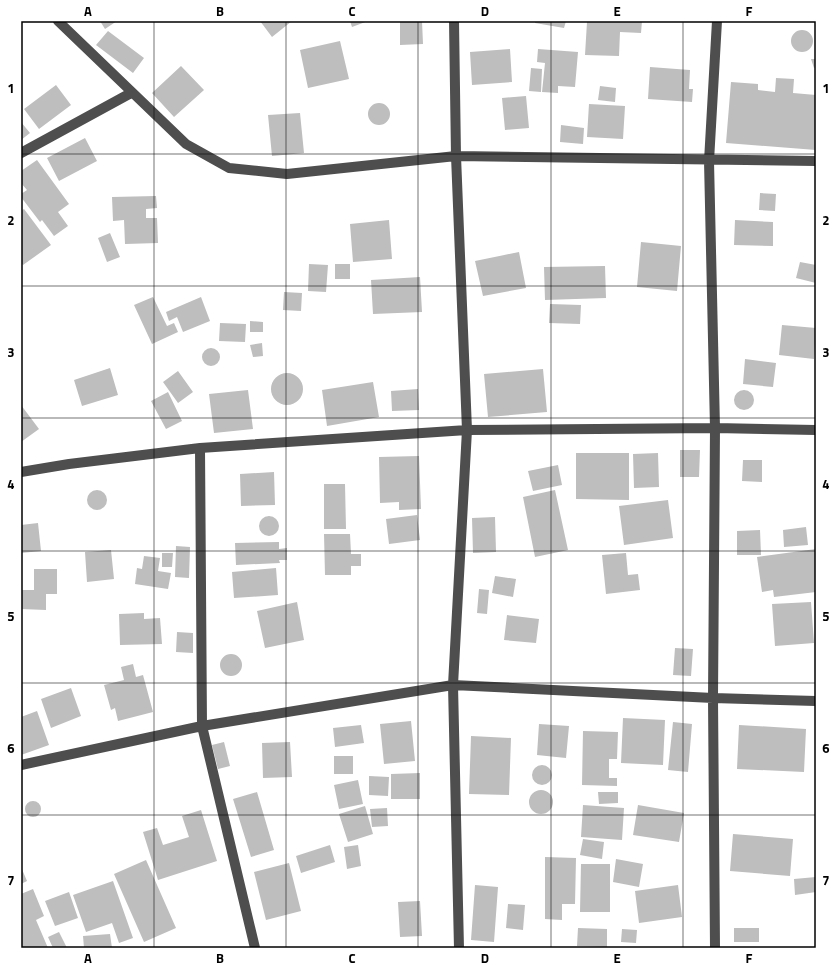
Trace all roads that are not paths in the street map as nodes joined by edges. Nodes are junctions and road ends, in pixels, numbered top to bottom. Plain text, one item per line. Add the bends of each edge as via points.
1 (58, 21) edge
2 (454, 21) edge
3 (717, 21) edge
4 (131, 93) junction
5 (21, 153) edge
6 (456, 156) junction
7 (709, 161) junction
8 (816, 162) edge
9 (715, 428) junction
10 (467, 430) junction
11 (816, 430) edge
12 (200, 448) junction
13 (21, 472) edge
14 (453, 685) junction
15 (714, 698) junction
16 (816, 701) edge
17 (202, 726) junction
18 (21, 765) edge
19 (255, 948) edge
20 (459, 948) edge
21 (715, 948) edge

1 - 4 street
2 - 6 street
3 - 7 street
4 - 5 street
4 - 6 street via 186,144 229,168 286,174
6 - 7 street
6 - 10 street
7 - 8 street
7 - 9 street
9 - 10 street
9 - 11 street
9 - 15 street
10 - 12 street
10 - 14 street
12 - 13 street
12 - 17 street
14 - 15 street
14 - 17 street
14 - 20 street
15 - 16 street
15 - 21 street
17 - 18 street
17 - 19 street

